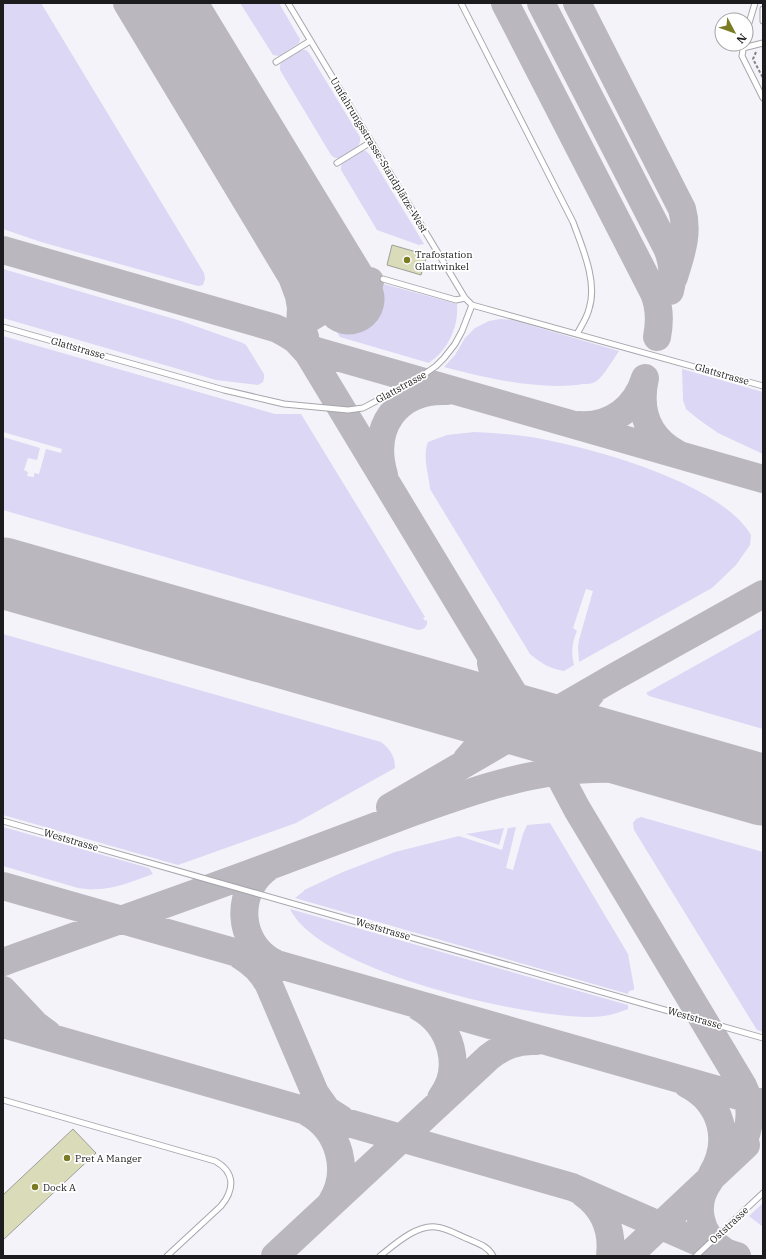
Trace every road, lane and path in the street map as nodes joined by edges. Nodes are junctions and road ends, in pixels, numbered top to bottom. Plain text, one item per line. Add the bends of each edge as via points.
1 (288, 3) edge
2 (461, 3) edge
3 (763, 9) edge
4 (763, 21) edge
5 (310, 40) junction
6 (756, 50) dead end
7 (742, 52) edge
8 (276, 62) dead end
9 (763, 78) edge
10 (763, 98) edge
11 (371, 142) junction
12 (337, 163) dead end
13 (384, 279) dead end
14 (465, 298) junction
15 (472, 305) junction
16 (3, 327) edge
17 (577, 334) junction
18 (763, 386) edge
19 (3, 821) edge
20 (763, 1038) edge
21 (3, 1100) edge
22 (763, 1193) edge
23 (167, 1256) edge
24 (380, 1256) edge
25 (493, 1256) edge
26 (696, 1256) edge

1 - 5 lane, Umfahrungsstrasse-Standplätze-West
2 - 17 lane via 573,222 590,277 591,290 589,309
3 - 4 lane
5 - 8 lane
5 - 11 lane, Umfahrungsstrasse-Standplätze-West
6 - 9 path via 753,59
7 - 10 lane
11 - 12 lane
11 - 14 lane, Umfahrungsstrasse-Standplätze-West
13 - 14 lane via 456,300
14 - 15 lane, Umfahrungsstrasse-Standplätze-West
15 - 16 lane, Glattstrasse via 455,344 436,366 416,380 364,408 348,410 284,404 224,390
15 - 17 lane, Glattstrasse
17 - 18 lane, Glattstrasse
19 - 20 lane, Weststrasse
21 - 23 lane via 215,1161 223,1166 231,1178 227,1197 221,1206
22 - 26 lane, Oststrasse
24 - 25 lane via 396,1243 427,1227 432,1227 480,1244

